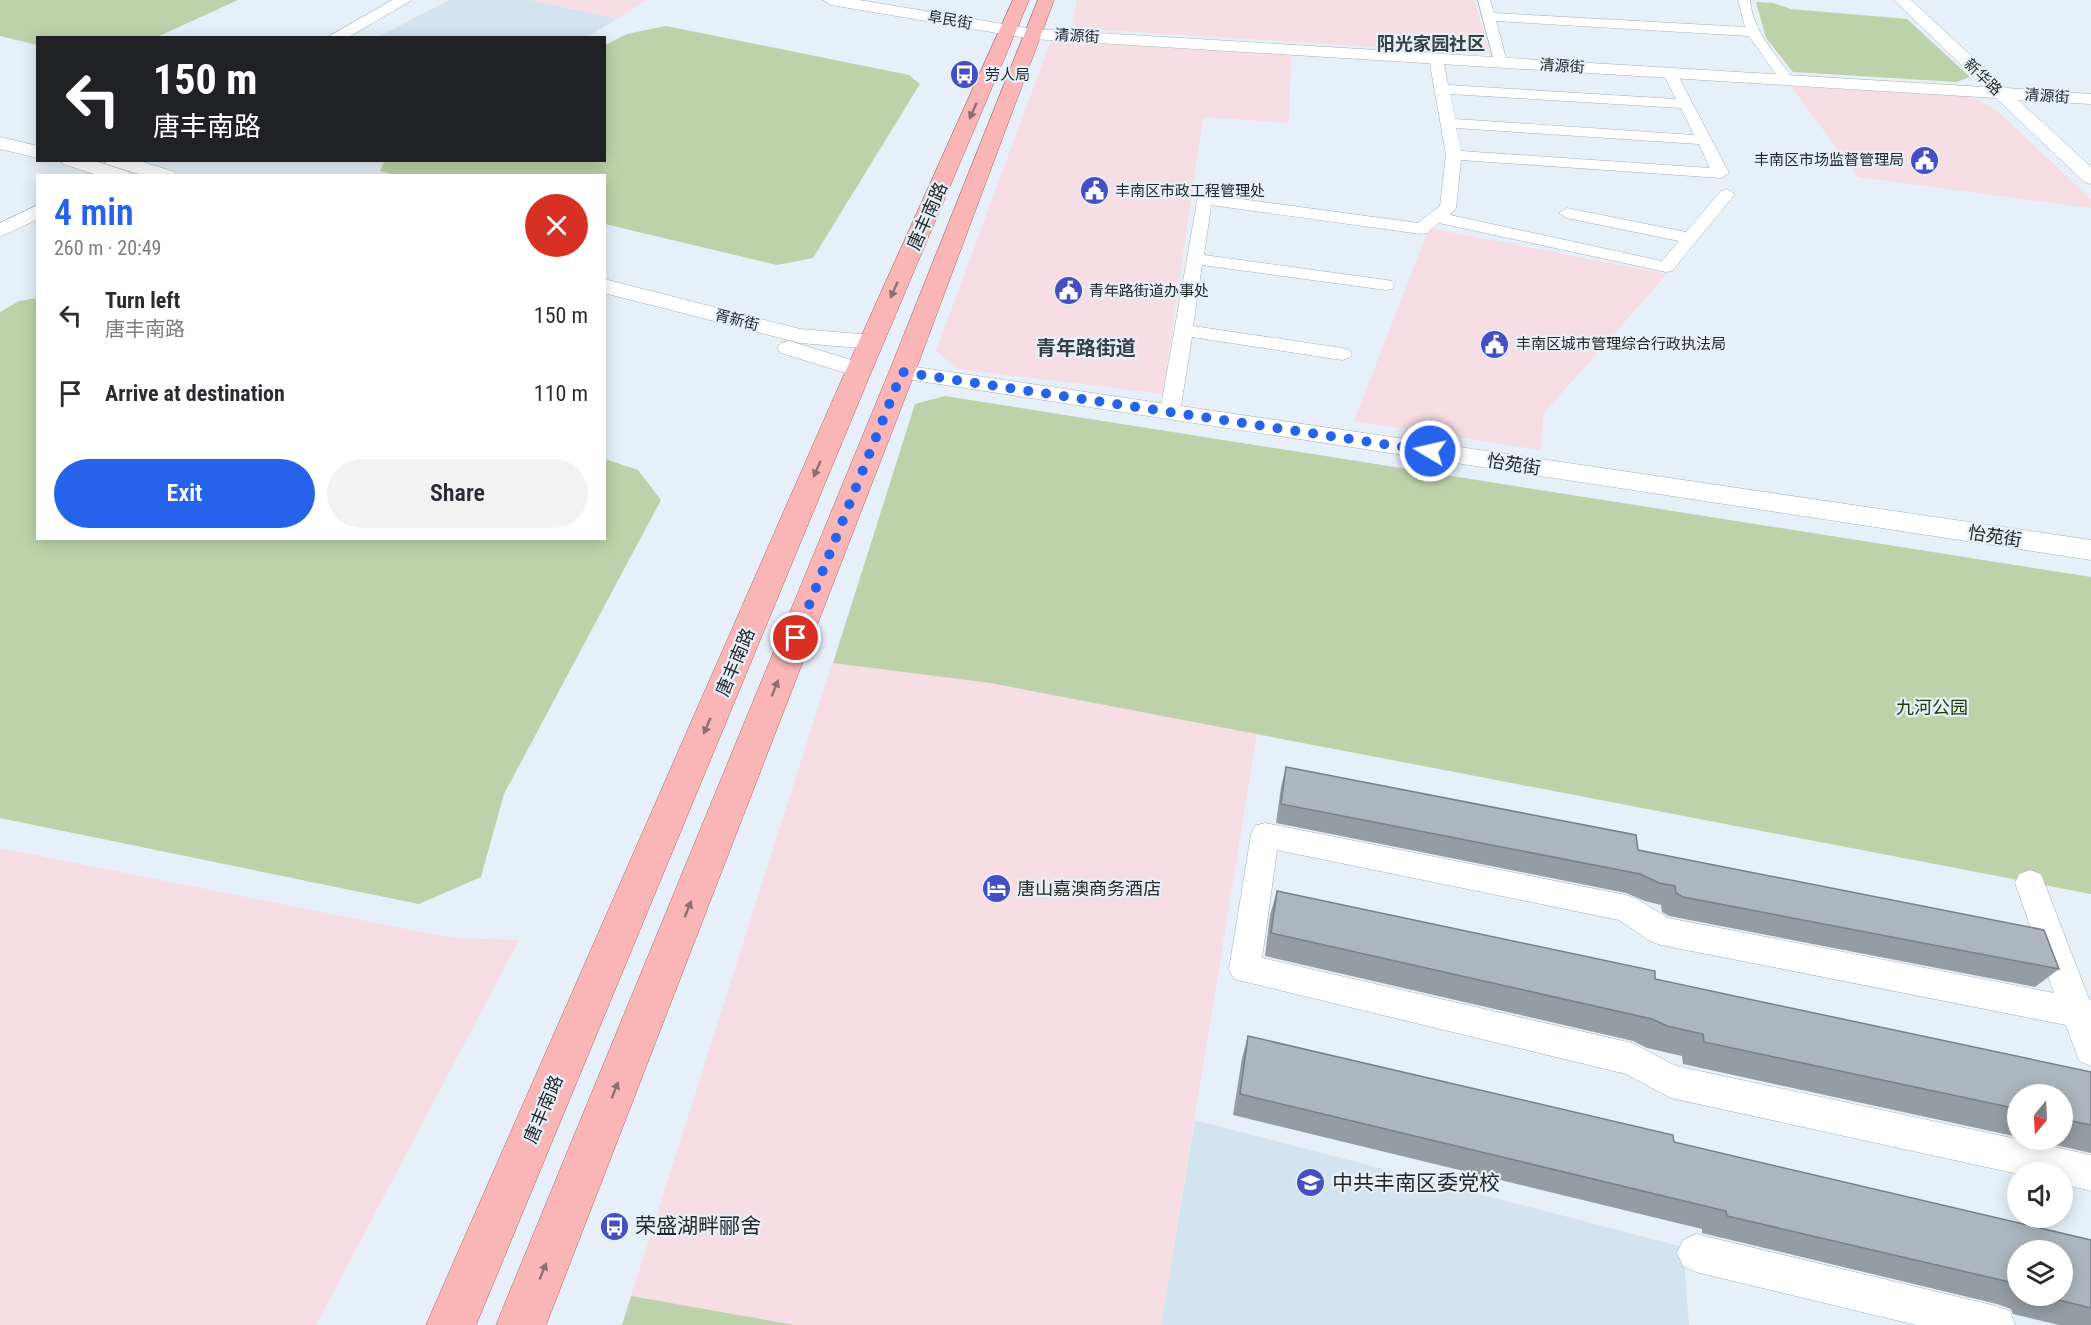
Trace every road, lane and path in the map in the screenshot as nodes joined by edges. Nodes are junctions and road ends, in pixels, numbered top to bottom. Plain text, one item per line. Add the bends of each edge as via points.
1 (404, 0) edge
2 (423, 0) edge
3 (831, 0) edge
4 (1021, 0) edge
5 (1046, 0) edge
6 (1484, 0) edge
7 (1744, 0) edge
8 (1902, 0) edge
9 (1488, 17) junction
10 (1021, 32) junction
11 (1755, 32) junction
12 (338, 36) edge
13 (358, 36) edge
14 (1437, 58) junction
15 (1500, 62) junction
16 (1670, 73) junction
17 (1787, 80) junction
18 (1442, 89) junction
19 (1999, 92) junction
20 (2091, 99) edge
21 (1686, 104) junction
22 (1448, 123) junction
23 (0, 131) edge
24 (36, 140) edge
25 (1704, 140) junction
26 (0, 143) edge
27 (36, 152) edge
28 (1454, 155) junction
29 (80, 162) edge
30 (108, 168) edge
31 (153, 174) edge
32 (2091, 178) edge
33 (1727, 194) dead end
34 (36, 197) edge
35 (36, 212) edge
36 (1567, 213) dead end
37 (0, 215) edge
38 (1436, 217) junction
39 (0, 231) edge
40 (1690, 238) junction
41 (1194, 260) junction
42 (1386, 285) dead end
43 (606, 287) edge
44 (606, 301) edge
45 (1183, 330) junction
46 (1342, 354) dead end
47 (865, 356) junction
48 (902, 372) junction
49 (1170, 412) junction
50 (2091, 550) edge
51 (2030, 883) dead end
52 (2084, 1013) edge
53 (2091, 1050) edge
54 (2091, 1173) edge
55 (1696, 1253) dead end
56 (451, 1325) edge
57 (521, 1325) edge
58 (1996, 1325) edge

1 - 12 street
2 - 13 street
3 - 10 street, 阜民街
4 - 10 main road, 唐丰南路
5 - 10 main road, 唐丰南路
6 - 9 street
7 - 11 street
8 - 19 street, 新华路
9 - 11 street
9 - 15 street
10 - 14 street, 清源街
10 -> 47 main road, 唐丰南路
10 - 48 main road, 唐丰南路
11 - 17 street
14 - 15 street, 清源街
14 - 18 street
15 - 16 street, 清源街
16 - 17 street, 清源街
16 - 21 street
17 - 19 street, 清源街
18 - 21 street
18 - 22 street
19 - 20 street, 清源街
19 - 32 street, 新华路
21 - 25 street
22 - 25 street
22 - 28 street
23 - 24 street
25 - 28 street via 1720,172
26 - 27 street
28 - 38 street via 1448,208
29 - 30 street
30 - 31 street
33 - 40 street
34 - 37 street
35 - 39 street
36 - 40 street
38 - 40 street via 1666,267
38 - 41 street via 1421,229 1204,199
41 - 42 street
41 - 45 street
43 - 47 street, 胥新街
44 - 47 street, 胥新街 via 782,346
45 - 46 street
45 - 49 street
47 -> 56 main road, 唐丰南路
48 - 49 street, 怡苑街
57 -> 48 main road, 唐丰南路
49 - 50 street, 怡苑街
51 - 52 street
52 - 53 street
52 - 54 street via 1661,931 1626,908 1265,835 1245,969 1632,1059 1671,1081
55 - 58 street

